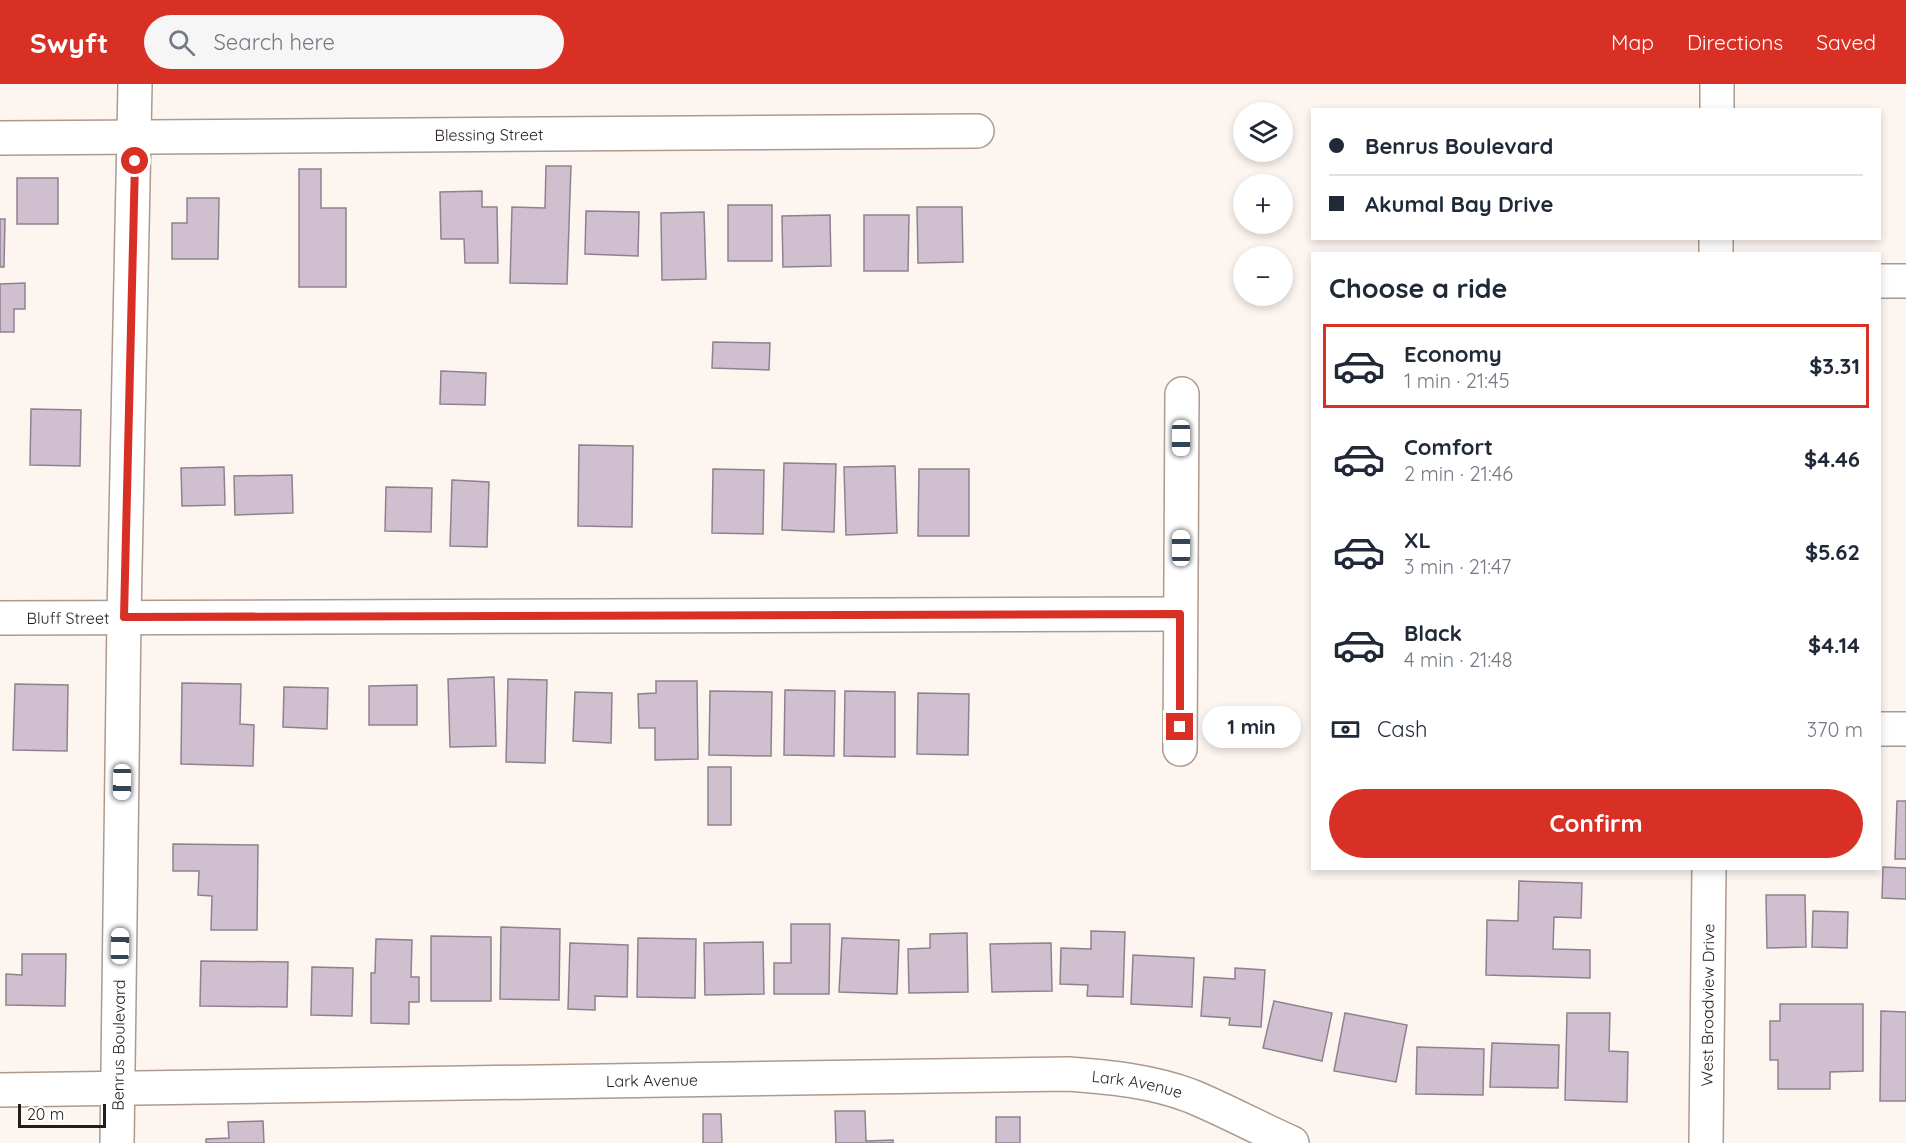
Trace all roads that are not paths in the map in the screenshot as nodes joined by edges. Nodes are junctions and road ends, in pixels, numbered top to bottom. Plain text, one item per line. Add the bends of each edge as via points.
1 (135, 84) edge
2 (1717, 84) edge
3 (1717, 108) edge
4 (977, 131) dead end
5 (135, 137) junction
6 (0, 138) edge
7 (1881, 281) edge
8 (1906, 281) edge
9 (1182, 394) dead end
10 (1180, 614) junction
11 (124, 617) junction
12 (0, 618) edge
13 (1881, 729) edge
14 (1906, 729) edge
15 (1180, 749) dead end
16 (1708, 870) edge
17 (118, 1088) junction
18 (0, 1090) edge
19 (117, 1143) edge
20 (1292, 1143) edge
21 (1706, 1143) edge

1 - 5 street, Benrus Boulevard
2 - 3 street
4 - 5 street, Blessing Street
5 - 6 street, Blessing Street
5 - 11 street, Benrus Boulevard
7 - 8 street
9 - 10 street
10 - 11 street, Bluff Street
10 - 15 street
11 - 12 street, Bluff Street
11 - 17 street, Benrus Boulevard
13 - 14 street
16 - 21 street, West Broadview Drive
17 - 18 street, Lark Avenue
17 - 19 street, Benrus Boulevard
17 - 20 street, Lark Avenue via 1068,1074 1130,1080 1190,1096

